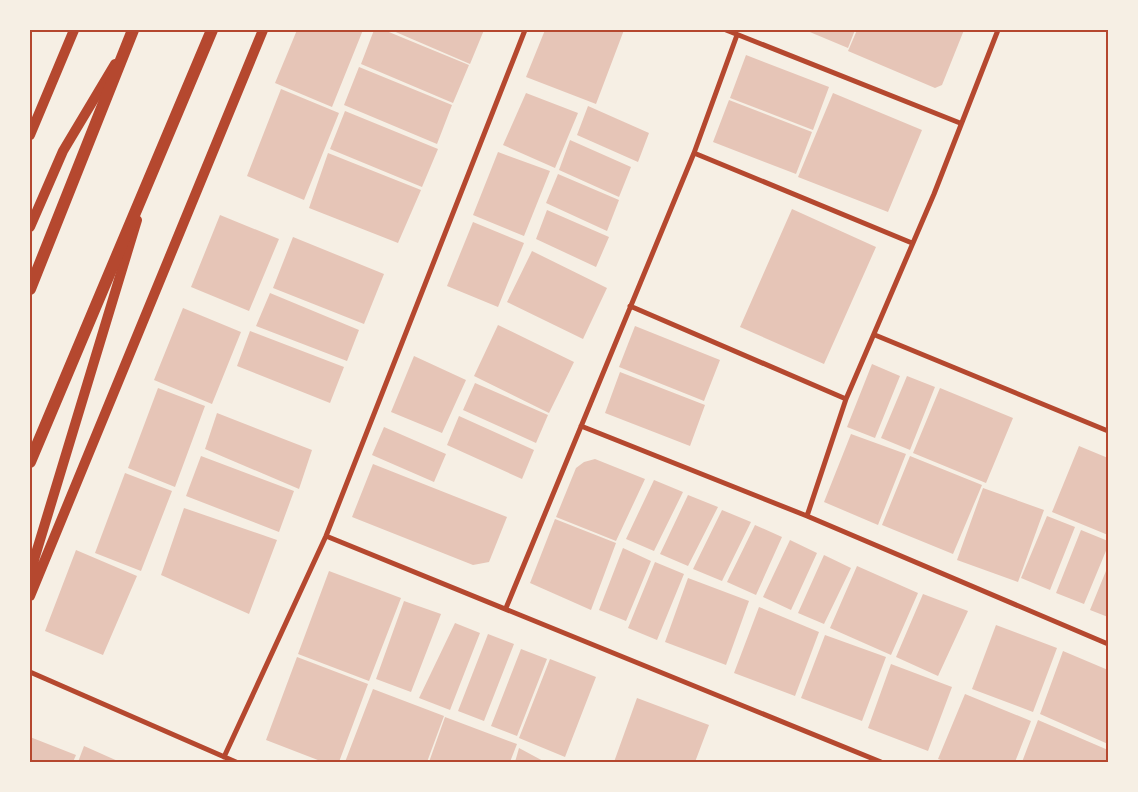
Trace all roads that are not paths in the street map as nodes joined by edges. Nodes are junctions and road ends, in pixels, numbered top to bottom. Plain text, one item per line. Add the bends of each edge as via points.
1 (74, 30) edge
2 (212, 30) edge
3 (263, 30) edge
4 (525, 30) edge
5 (726, 30) edge
6 (998, 30) edge
7 (131, 35) edge
8 (737, 35) junction
9 (960, 123) junction
10 (30, 135) edge
11 (694, 153) junction
12 (150, 177) junction
13 (30, 227) edge
14 (912, 243) junction
15 (30, 289) edge
16 (630, 306) junction
17 (875, 335) junction
18 (846, 400) junction
19 (581, 426) junction
20 (1108, 431) edge
21 (30, 462) edge
22 (807, 516) junction
23 (326, 536) junction
24 (30, 573) edge
25 (30, 596) edge
26 (506, 608) junction
27 (1108, 644) edge
28 (30, 672) edge
29 (224, 757) junction
30 (236, 762) edge
31 (881, 762) edge

1 - 10 main road
2 - 12 main road
3 - 25 main road
4 - 23 street
5 - 8 street
6 - 9 street
7 - 13 main road via 63,151
7 - 15 main road
8 - 9 street
8 - 11 street
9 - 14 street
11 - 14 street
11 - 16 street
12 - 21 main road
12 - 24 main road
14 - 17 street
16 - 18 street
16 - 19 street
17 - 18 street
17 - 20 street
18 - 22 street
19 - 22 street
19 - 26 street
22 - 27 street
23 - 26 street
23 - 29 street
26 - 31 street
28 - 29 street
29 - 30 street

